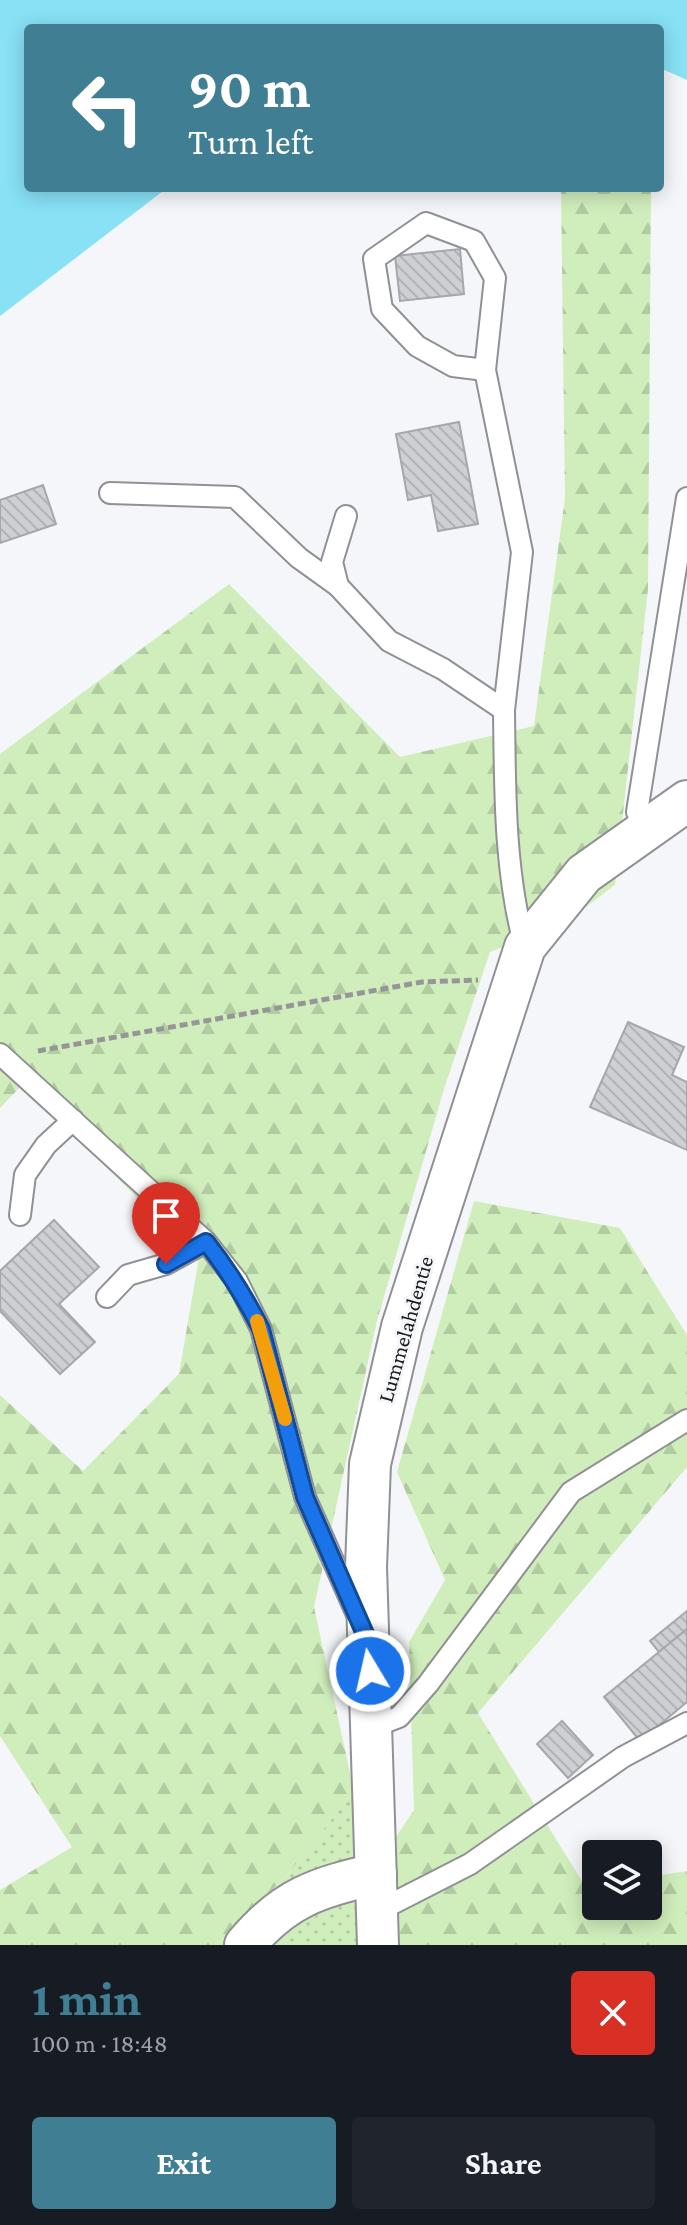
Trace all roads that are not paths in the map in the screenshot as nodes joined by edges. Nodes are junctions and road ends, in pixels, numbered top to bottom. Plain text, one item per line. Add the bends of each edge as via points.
1 (485, 370) junction
2 (110, 493) dead end
3 (687, 498) edge
4 (346, 516) dead end
5 (338, 586) junction
6 (504, 710) junction
7 (687, 801) edge
8 (644, 831) junction
9 (520, 963) junction
10 (2, 1056) edge
11 (73, 1120) junction
12 (20, 1215) dead end
13 (206, 1242) junction
14 (107, 1297) dead end
15 (687, 1420) edge
16 (369, 1643) junction
17 (687, 1723) edge
18 (373, 1727) junction
19 (377, 1910) edge
20 (245, 1945) edge

1 - 1 lane via 495,278 474,241 426,223 374,259 382,309 417,346 453,366
1 - 6 lane via 522,552
2 - 5 lane via 235,497 299,558
3 - 8 lane via 637,812
4 - 5 lane via 332,562
5 - 6 lane via 389,641
6 - 9 lane
7 - 8 street, Lummelahdentie
8 - 9 street, Lummelahdentie via 584,874
9 - 16 street, Lummelahdentie via 402,1327 370,1464
10 - 11 lane
11 - 12 lane via 25,1175
11 - 13 lane
13 - 14 lane via 166,1264 128,1275
13 - 16 lane via 237,1281 261,1329 305,1497
15 - 18 lane via 571,1492 428,1684 399,1717
16 - 18 street, Lummelahdentie
17 - 19 lane via 623,1757 470,1864
18 - 19 street, Lummelahdentie
19 - 20 street via 325,1885 294,1899

